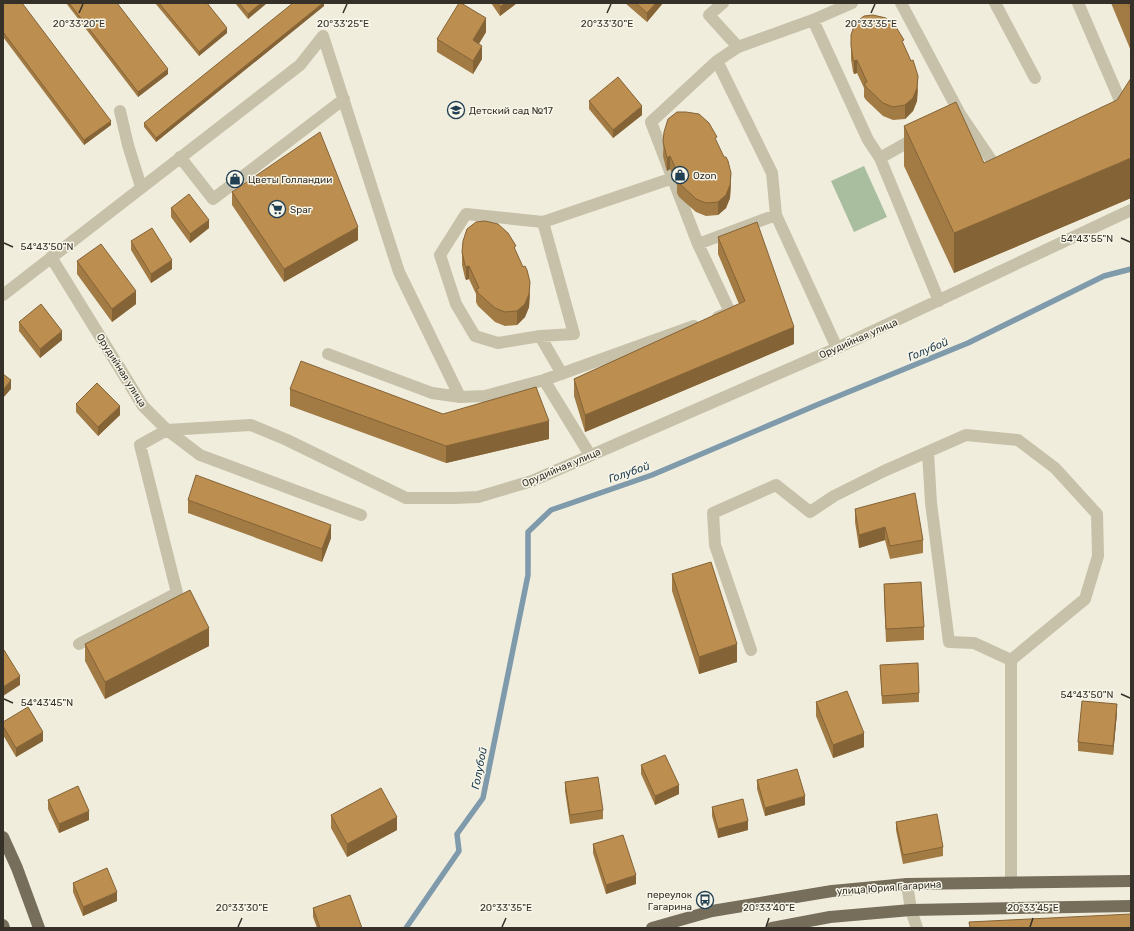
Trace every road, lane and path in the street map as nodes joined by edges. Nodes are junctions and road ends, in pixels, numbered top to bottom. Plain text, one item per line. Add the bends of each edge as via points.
1 (723, 3) edge
2 (852, 3) edge
3 (901, 3) edge
4 (995, 3) edge
5 (1078, 3) edge
6 (812, 20) junction
7 (738, 47) junction
8 (717, 61) junction
9 (1035, 78) dead end
10 (344, 99) junction
11 (120, 111) dead end
12 (960, 114) junction
13 (1118, 116) edge
14 (948, 120) edge
15 (924, 133) edge
16 (180, 157) junction
17 (880, 158) junction
18 (1012, 164) edge
19 (673, 178) junction
20 (141, 188) junction
21 (1131, 210) edge
22 (776, 215) junction
23 (543, 222) junction
24 (698, 244) junction
25 (51, 257) junction
26 (3, 295) edge
27 (939, 301) junction
28 (540, 336) junction
29 (837, 348) junction
30 (328, 354) dead end
31 (562, 374) junction
32 (544, 380) junction
33 (460, 397) junction
34 (167, 430) junction
35 (928, 452) junction
36 (590, 455) junction
37 (361, 515) dead end
38 (79, 644) dead end
39 (751, 650) dead end
40 (1011, 660) junction
41 (3, 836) edge
42 (1131, 880) edge
43 (1011, 883) junction
44 (907, 884) junction
45 (1131, 906) edge
46 (911, 910) junction
47 (3, 925) edge
48 (4, 928) edge
49 (39, 928) edge
50 (652, 928) edge
51 (772, 928) edge
52 (917, 928) edge

1 - 7 street via 709,15
2 - 6 street
3 - 12 street
4 - 9 street
5 - 13 street via 1125,112
6 - 7 street
6 - 17 street via 868,140
7 - 8 street
8 - 19 street via 651,122
8 - 22 street via 772,173
10 - 16 street via 213,199
10 - 16 street via 323,36 300,65
10 - 33 street via 399,272
11 - 20 street
12 - 14 street
12 - 18 street via 998,170
15 - 17 street
16 - 20 street
17 - 27 street
19 - 23 street
19 - 24 street
20 - 25 street
21 - 27 street, Орудийная улица
22 - 24 street
22 - 29 street
23 - 28 street via 574,334
23 - 28 street via 466,214 440,255 456,304 475,336 498,343
24 - 31 street via 730,312
25 - 26 street
25 - 34 street, Орудийная улица via 143,406
27 - 29 street, Орудийная улица
28 - 31 street
29 - 36 street, Орудийная улица
30 - 33 street via 432,393
31 - 32 street
32 - 33 street via 485,396
32 - 36 street
34 - 36 street, Орудийная улица via 251,425 406,498 478,496 532,481
34 - 37 street via 200,456
34 - 38 street via 140,445 177,593
35 - 39 street via 834,496 810,512 776,485 713,513 715,545
35 - 40 street via 931,503 949,642 974,643
35 - 40 street via 966,435 1018,440 1055,468 1097,514 1098,556 1085,598
40 - 43 street
41 - 49 main road
42 - 43 main road, улица Юрия Гагарина
43 - 44 main road, улица Юрия Гагарина
44 - 46 street
44 - 50 main road, улица Юрия Гагарина via 832,891 712,911
45 - 46 main road
46 - 51 main road via 830,917
46 - 52 street
47 - 48 main road

